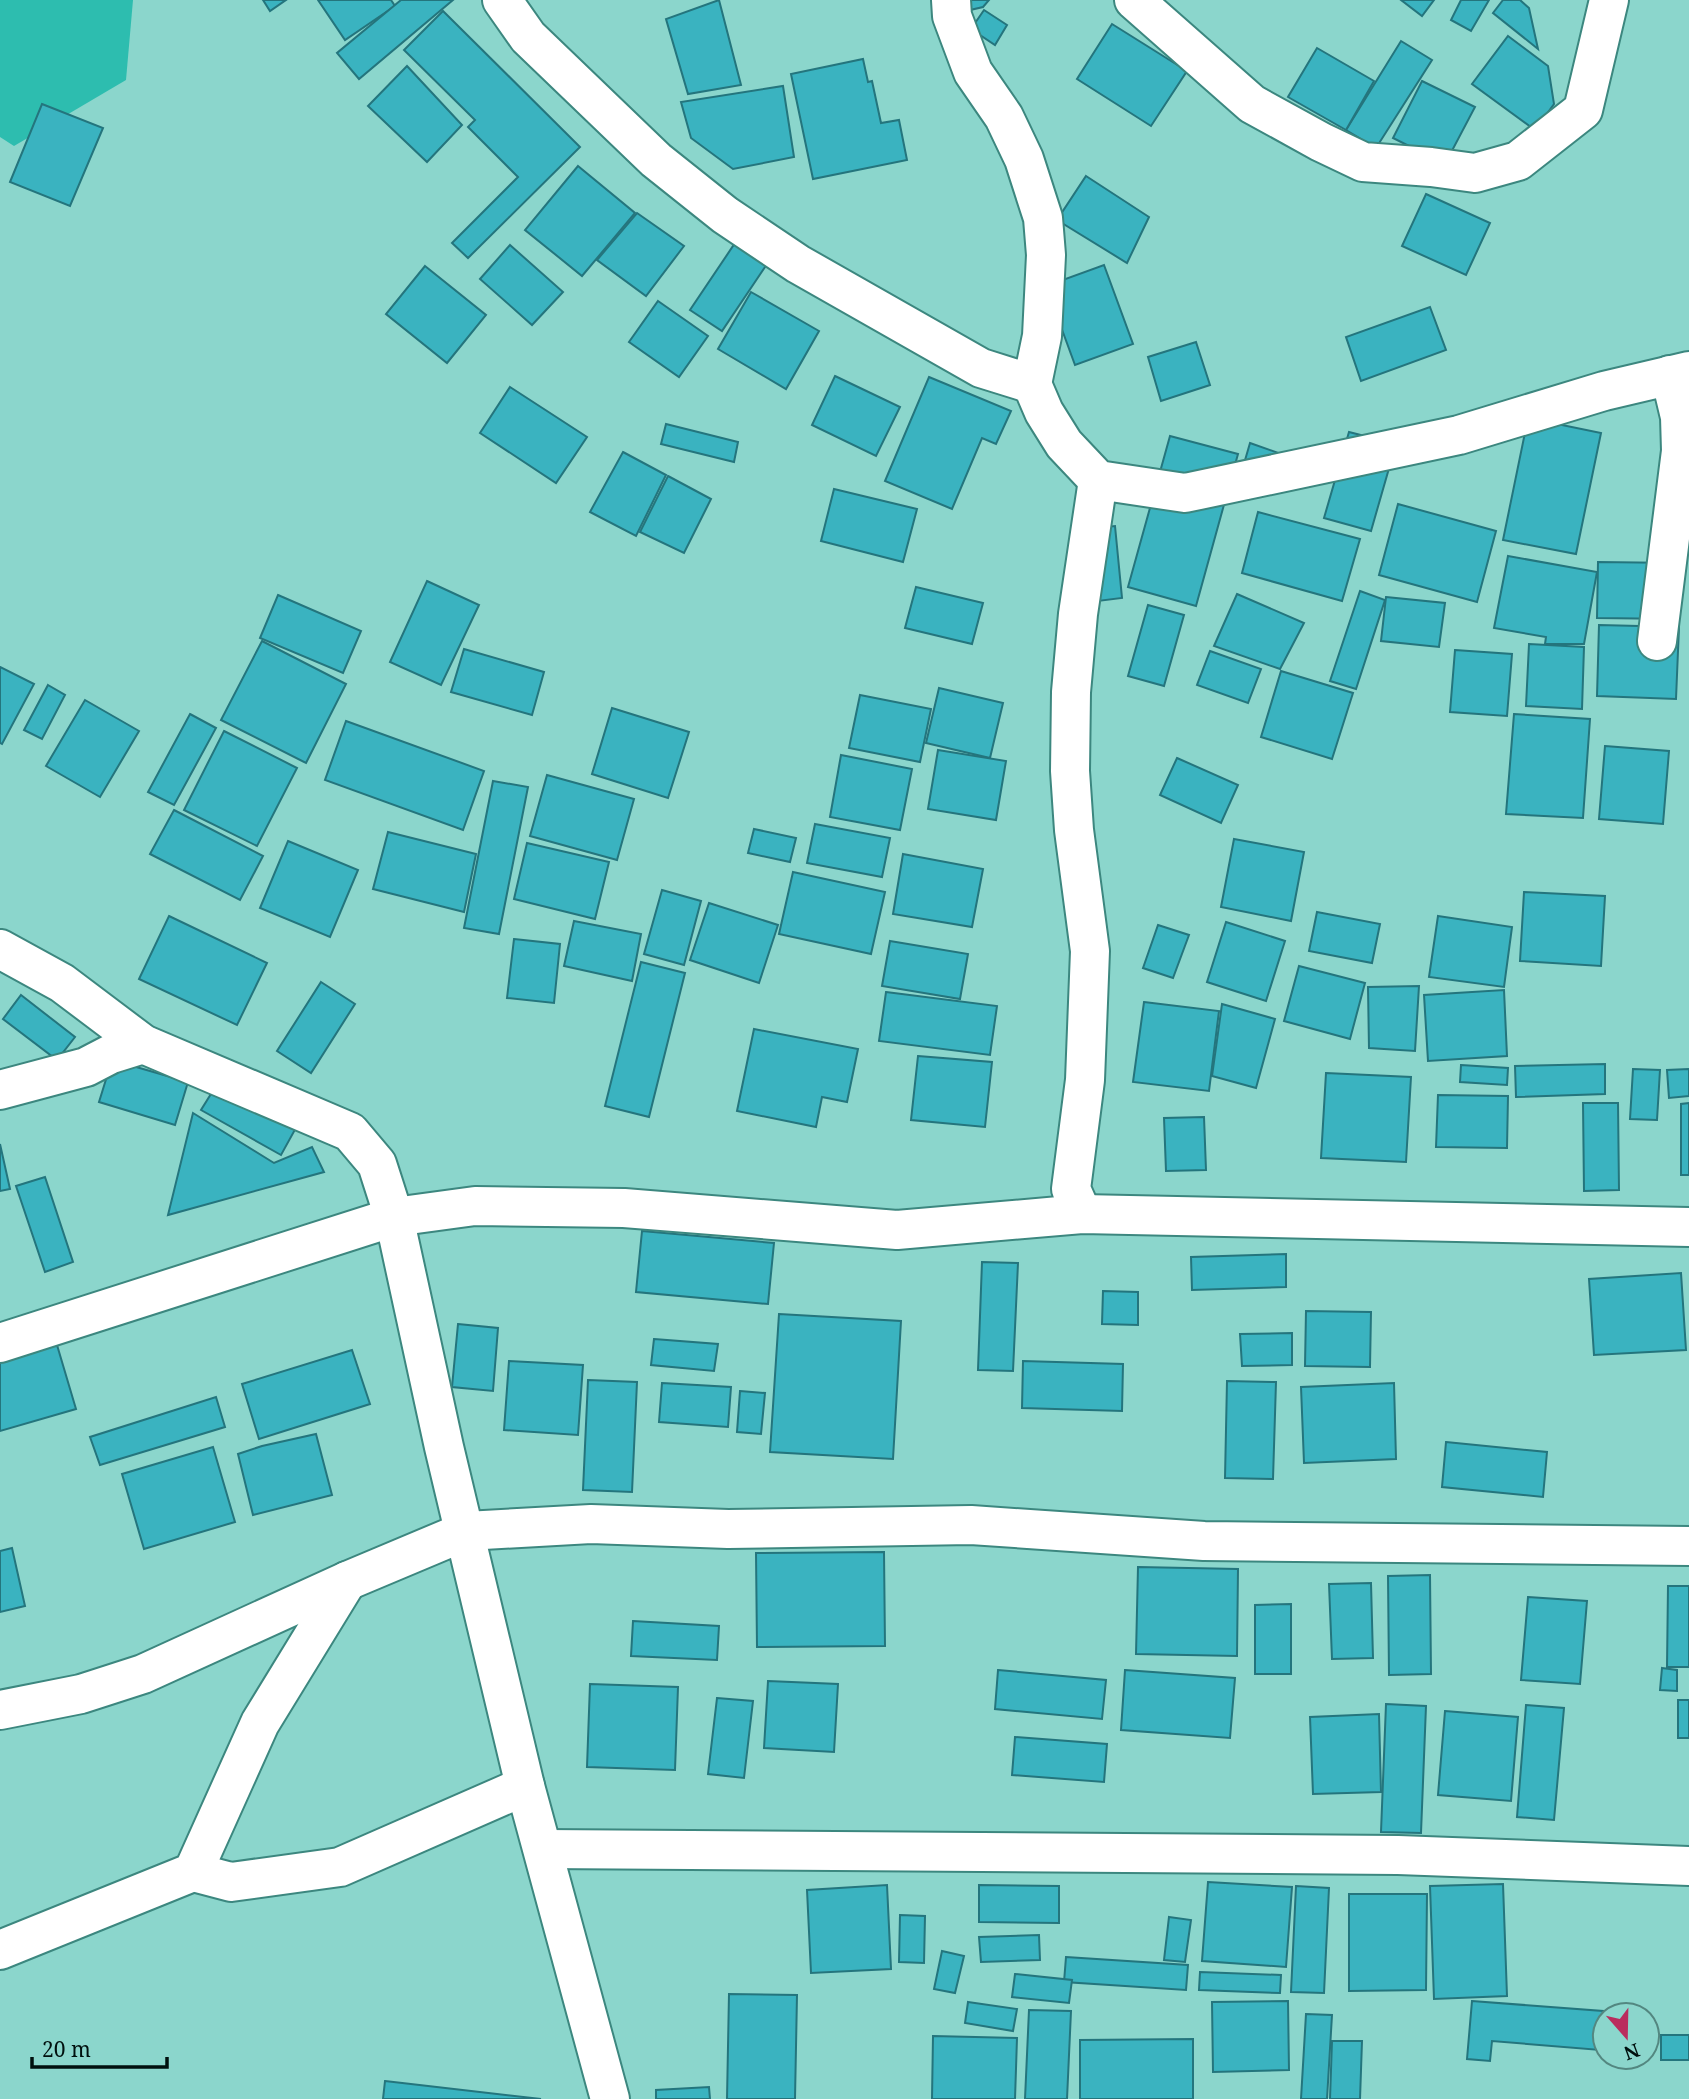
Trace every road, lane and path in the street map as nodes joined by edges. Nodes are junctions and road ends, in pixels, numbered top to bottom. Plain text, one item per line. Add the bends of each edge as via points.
1 (502, 0) edge
2 (951, 0) edge
3 (1134, 0) edge
4 (1609, 0) edge
5 (1679, 373) edge
6 (1032, 384) junction
7 (1098, 481) junction
8 (1657, 641) dead end
9 (0, 949) edge
10 (143, 1044) junction
11 (0, 1090) edge
12 (1082, 1214) junction
13 (394, 1217) junction
14 (1689, 1227) edge
15 (0, 1343) edge
16 (466, 1531) junction
17 (1689, 1546) edge
18 (347, 1581) junction
19 (0, 1710) edge
20 (525, 1786) junction
21 (542, 1849) junction
22 (1689, 1866) edge
23 (193, 1872) junction
24 (0, 1950) edge
25 (610, 2099) edge

1 - 6 street via 528,37 656,160 725,215 798,264 981,368
2 - 6 street via 952,16 973,72 1004,117 1024,159 1043,218 1042,336
3 - 4 street via 1252,104 1321,142 1363,162 1475,173 1518,161 1583,110
5 - 7 street via 1459,435 1185,493
5 - 8 street via 1681,451
6 - 7 street via 1065,444
7 - 12 street via 1071,692 1073,818 1090,951 1085,1080 1072,1189
9 - 10 street via 62,983
10 - 11 street via 86,1067
10 - 13 street via 350,1132 377,1164
12 - 13 street via 897,1230 624,1208 475,1206
12 - 14 street
13 - 15 street
13 - 16 street
16 - 17 street via 591,1524 728,1529 971,1524 1203,1541
16 - 18 street
16 - 20 street
18 - 19 street via 143,1674 81,1694
18 - 23 street via 260,1723
20 - 21 street
20 - 23 street via 340,1867 231,1882
21 - 22 street via 1398,1855
21 - 25 street
23 - 24 street

